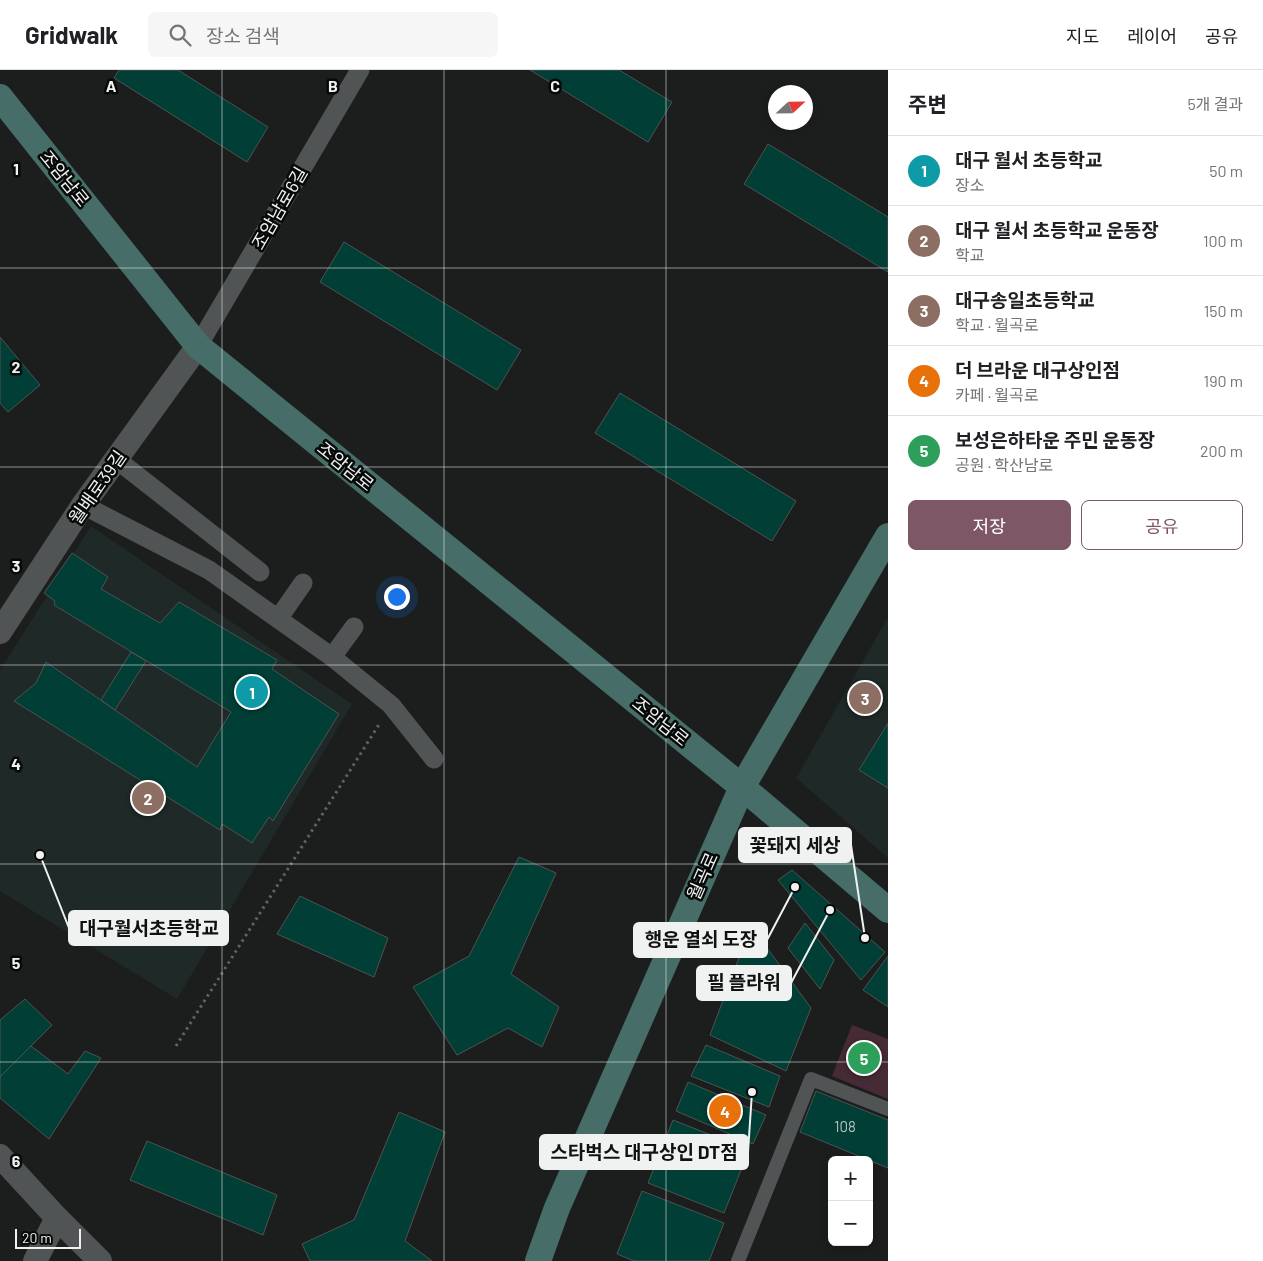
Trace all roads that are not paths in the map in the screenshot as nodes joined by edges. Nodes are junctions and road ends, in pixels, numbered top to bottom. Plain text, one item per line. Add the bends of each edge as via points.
1 (360, 70) edge
2 (0, 97) edge
3 (198, 346) junction
4 (116, 458) junction
5 (83, 505) junction
6 (888, 536) edge
7 (260, 572) dead end
8 (303, 583) dead end
9 (278, 619) junction
10 (354, 627) dead end
11 (0, 632) edge
12 (332, 657) junction
13 (434, 759) dead end
14 (742, 787) junction
15 (888, 910) edge
16 (888, 1109) edge
17 (0, 1156) edge
18 (57, 1218) junction
19 (35, 1261) edge
20 (100, 1261) edge
21 (538, 1261) edge
22 (738, 1261) edge

1 - 3 street, 조암남로6길
2 - 3 main road, 조암남로
3 - 4 street, 월배로39길
3 - 14 main road, 조암남로
4 - 5 street, 월배로39길
4 - 7 street
5 - 9 street via 208,570
5 - 11 street, 월배로39길
6 - 14 main road, 월곡로
8 - 9 street
9 - 12 street
10 - 12 street
12 - 13 street via 391,705
14 - 15 main road, 조암남로
14 - 21 main road, 월곡로 via 557,1208
16 - 22 street via 811,1079
17 - 18 street
18 - 19 street
18 - 20 street

